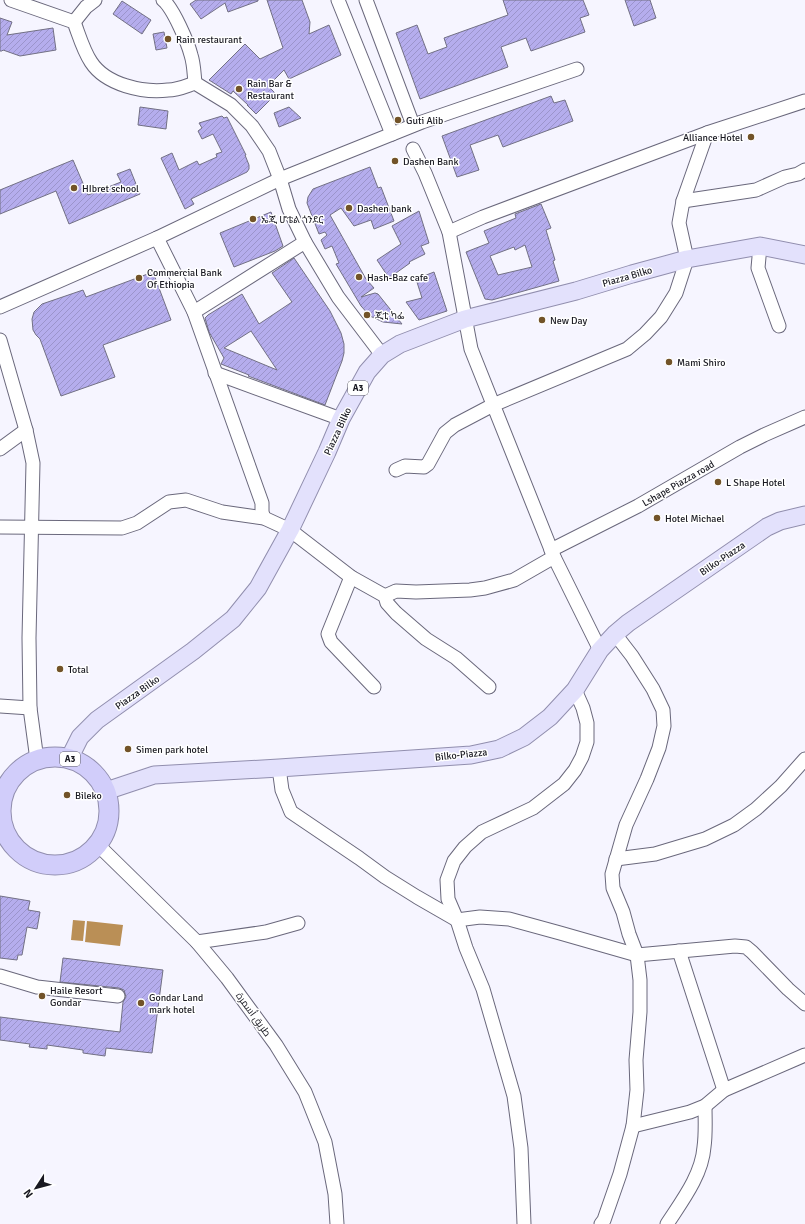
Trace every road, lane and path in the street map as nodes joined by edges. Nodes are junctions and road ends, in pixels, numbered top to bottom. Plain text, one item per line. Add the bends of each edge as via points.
1 (11, 0) edge
2 (95, 0) edge
3 (163, 0) edge
4 (338, 0) edge
5 (366, 0) edge
6 (74, 22) junction
7 (577, 69) dead end
8 (195, 83) junction
9 (805, 101) edge
10 (413, 125) junction
11 (707, 133) junction
12 (392, 134) junction
13 (413, 149) dead end
14 (805, 170) edge
15 (280, 179) junction
16 (683, 201) junction
17 (449, 232) junction
18 (157, 238) junction
19 (305, 242) junction
20 (760, 246) junction
21 (805, 255) edge
22 (687, 259) junction
23 (0, 307) edge
24 (194, 312) junction
25 (465, 319) junction
26 (778, 326) dead end
27 (0, 340) edge
28 (382, 354) junction
29 (215, 373) junction
30 (493, 405) junction
31 (805, 418) edge
32 (341, 420) junction
33 (26, 430) junction
34 (0, 448) edge
35 (396, 470) dead end
36 (805, 515) edge
37 (264, 518) junction
38 (0, 527) edge
39 (31, 528) junction
40 (290, 530) junction
41 (553, 554) junction
42 (351, 577) junction
43 (385, 596) junction
44 (615, 634) junction
45 (600, 650) junction
46 (374, 687) dead end
47 (489, 687) dead end
48 (575, 690) junction
49 (0, 706) edge
50 (30, 708) junction
51 (69, 758) junction
52 (805, 759) edge
53 (37, 760) junction
54 (279, 768) junction
55 (106, 791) junction
56 (1, 796) edge
57 (98, 845) junction
58 (0, 854) edge
59 (25, 857) junction
60 (616, 859) junction
61 (457, 920) junction
62 (298, 923) dead end
63 (197, 942) junction
64 (679, 952) junction
65 (638, 956) junction
66 (0, 976) edge
67 (118, 996) dead end
68 (805, 1004) edge
69 (805, 1055) edge
70 (724, 1090) junction
71 (705, 1106) junction
72 (633, 1126) junction
73 (605, 1223) edge
74 (337, 1224) edge
75 (524, 1224) edge
76 (667, 1224) edge

1 - 6 street
2 - 6 street
3 - 8 street via 168,4 178,23 191,55
4 - 12 street
5 - 10 street
6 - 8 street via 91,62 104,76 125,86 150,90 168,90
7 - 10 street
8 - 15 street via 231,105 252,126 269,151
9 - 11 street
10 - 12 street
11 - 16 street
11 - 17 street
12 - 15 street
13 - 17 street
14 - 16 street via 756,190
15 - 18 street
15 - 19 street via 289,209
16 - 22 street via 679,223
17 - 25 street
18 - 23 street
18 - 24 street
19 - 24 street
19 - 28 street via 338,297
20 - 21 main road, Piazza Bilko / A3
20 - 22 main road, Piazza Bilko / A3
20 - 26 street via 758,268
22 - 25 main road, Piazza Bilko / A3
22 - 30 street via 676,293 661,317 627,349
24 - 29 street
25 - 28 main road, Piazza Bilko / A3 via 400,344
25 - 30 street via 471,349
27 - 33 street
28 - 32 main road, Piazza Bilko / A3 via 367,372
29 - 32 street
29 - 37 street via 262,503
30 - 35 street via 449,428 428,464 405,466
30 - 41 street
31 - 41 street, Lshape Piazza road via 740,447
32 - 40 main road, Piazza Bilko / A3
33 - 34 street
33 - 39 street via 33,463
36 - 44 main road, Bilko-Piazza via 767,527
37 - 39 street via 222,512 186,500 169,502 137,523 122,528
37 - 40 street
38 - 39 street
39 - 50 street
40 - 42 street
40 - 51 main road, Piazza Bilko / A3 via 258,588 233,619 97,720 80,737
41 - 43 street, Lshape Piazza road via 514,580 485,588 396,591
41 - 45 street
42 - 43 street
42 - 46 street via 328,634 331,642
43 - 47 street via 387,603 396,613 426,639 456,658
44 - 45 main road, Bilko-Piazza
44 - 60 street via 653,689 663,710 664,726 659,748 626,825
45 - 48 main road, Bilko-Piazza
48 - 54 main road, Bilko-Piazza via 550,717 524,737 499,749 471,755
48 - 61 street via 587,723 582,757 564,784 533,808 482,832 464,847 454,861 447,880 448,899
49 - 50 street
50 - 53 street
51 - 53 highway, A3
51 - 55 highway, A3 via 93,772
52 - 60 street via 781,786 734,825 705,838 655,854
53 - 56 highway, A3 via 22,768 10,780
54 - 55 main road, Bilko-Piazza via 154,775
54 - 61 street via 282,790 291,812 385,877
55 - 57 highway, A3 via 110,815 106,831
56 - 59 highway, A3 via 0,813 4,830 12,846
57 - 59 highway, A3 via 87,856 72,864 40,864
57 - 63 street, طريق أسمرة
58 - 59 highway
60 - 65 street via 612,874 613,888
61 - 65 street via 480,917 509,919
61 - 75 street via 483,989 514,1096 521,1148
62 - 63 street via 266,932
63 - 74 street, طريق أسمرة via 228,978 276,1045 305,1092 325,1142
64 - 65 street
64 - 68 street via 746,947
64 - 70 street
65 - 72 street via 640,1012
66 - 67 street via 37,987
69 - 70 street
70 - 71 street
71 - 72 street
71 - 76 street via 704,1148 699,1169
72 - 73 street

